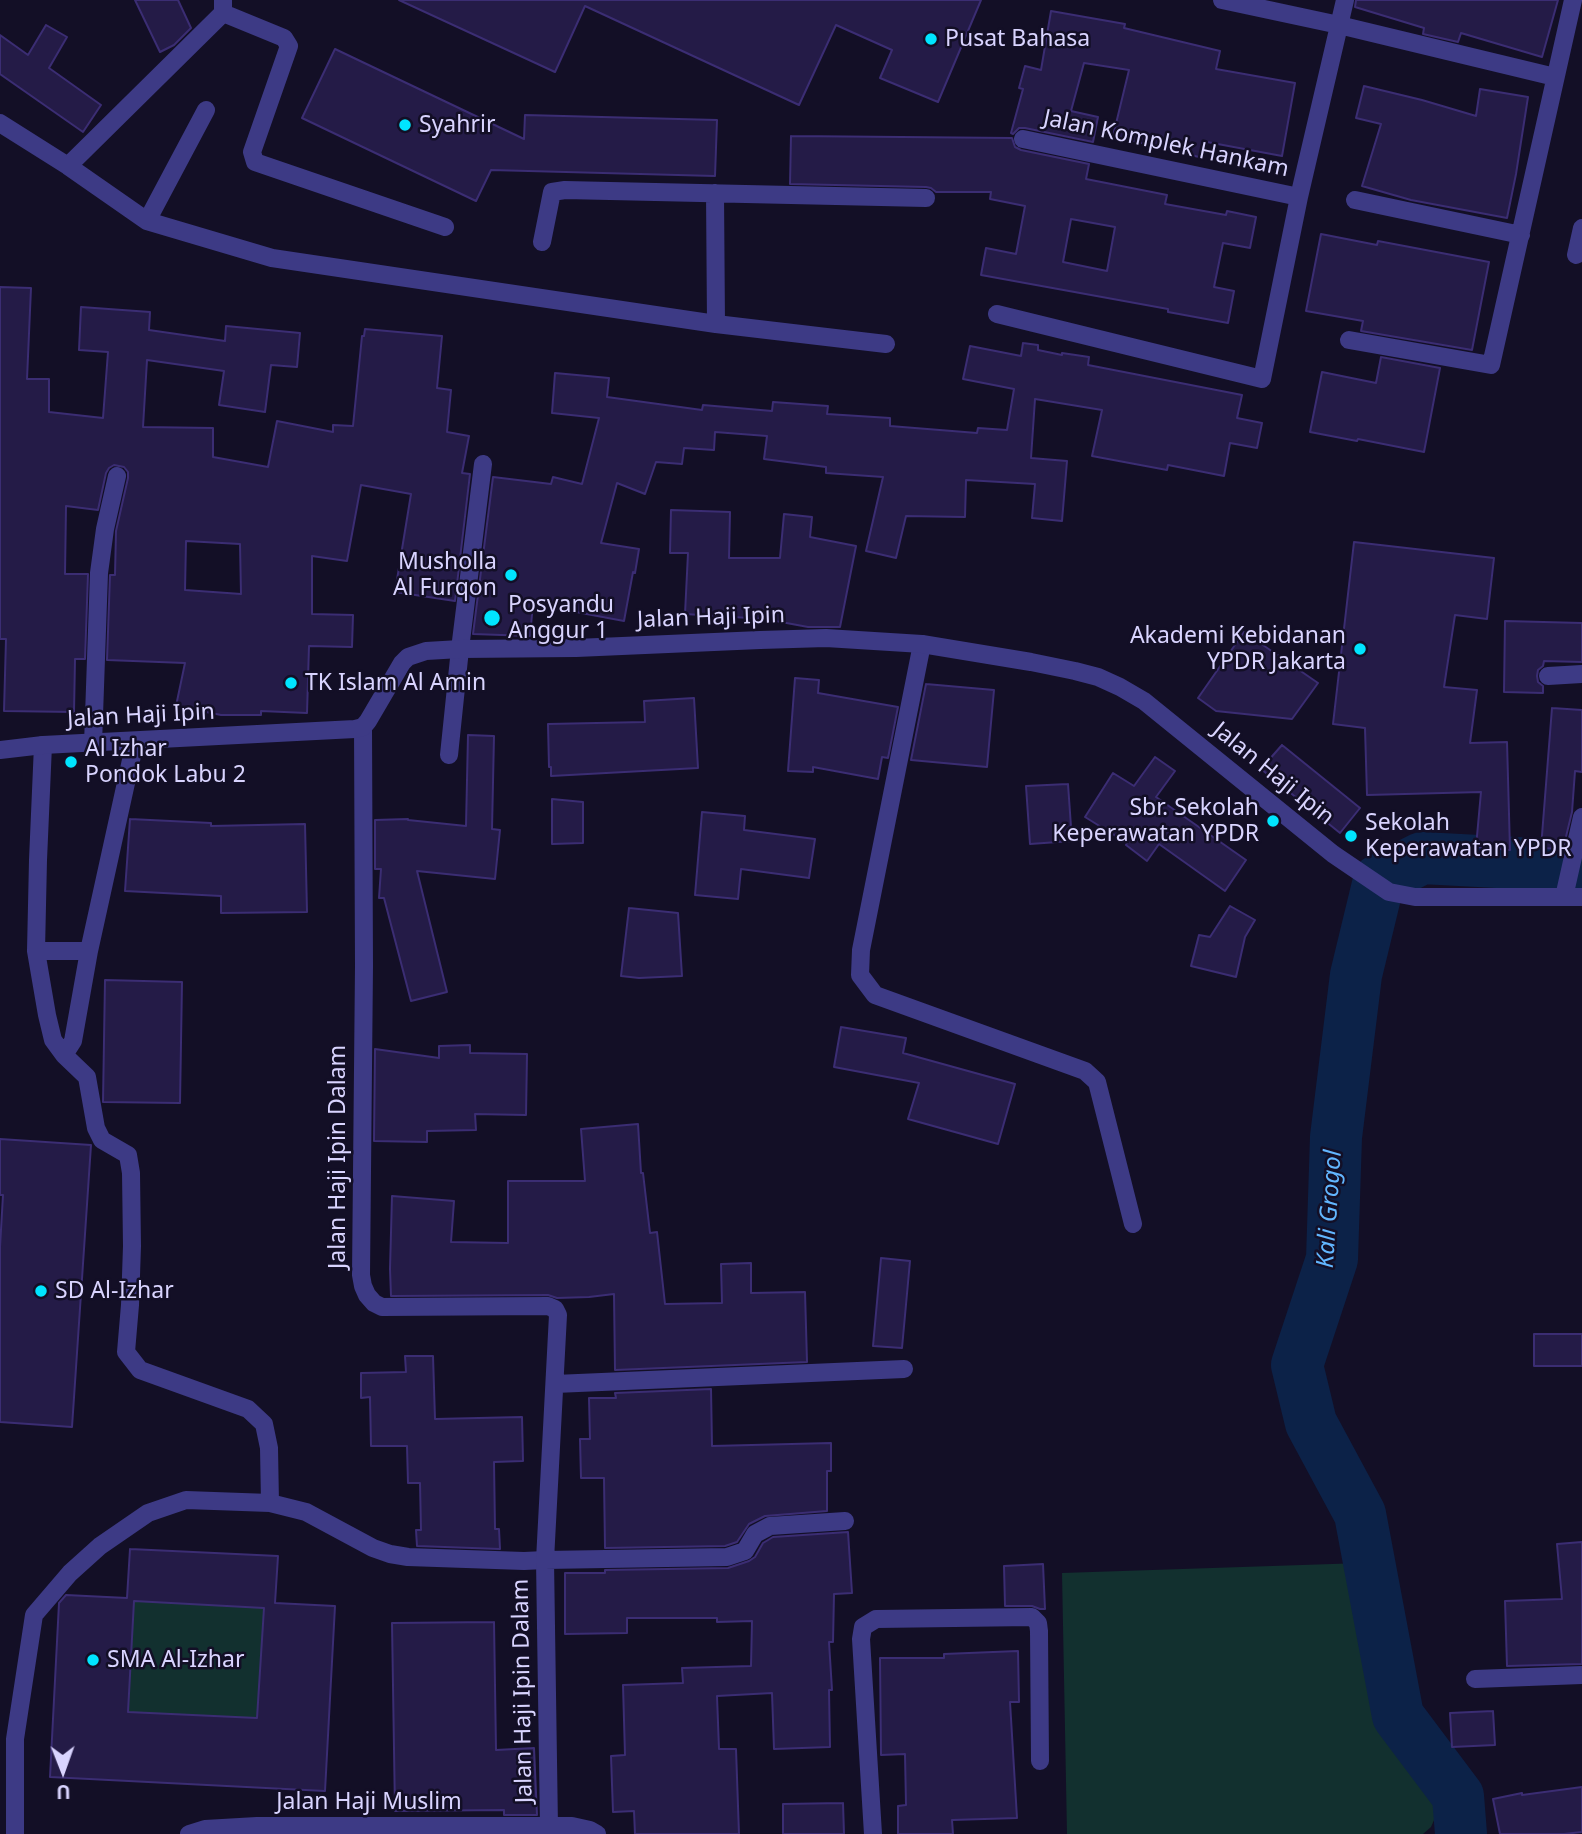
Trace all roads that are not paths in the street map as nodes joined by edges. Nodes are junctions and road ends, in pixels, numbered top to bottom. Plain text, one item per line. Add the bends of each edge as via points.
1 (1222, 0) edge
2 (1345, 0) edge
3 (1573, 0) edge
4 (223, 6) edge
5 (1339, 25) junction
6 (1555, 77) junction
7 (206, 110) dead end
8 (0, 123) edge
9 (1023, 139) dead end
10 (68, 166) junction
11 (715, 194) junction
12 (1300, 197) junction
13 (926, 198) dead end
14 (1355, 200) dead end
15 (147, 220) junction
16 (445, 227) dead end
17 (1582, 228) edge
18 (1521, 235) junction
19 (542, 242) dead end
20 (1576, 255) dead end
21 (997, 314) dead end
22 (716, 324) junction
23 (1349, 340) dead end
24 (886, 344) dead end
25 (483, 464) dead end
26 (117, 476) dead end
27 (922, 644) junction
28 (460, 649) junction
29 (1582, 674) edge
30 (1548, 676) dead end
31 (363, 727) junction
32 (135, 741) junction
33 (93, 744) junction
34 (43, 745) junction
35 (0, 750) edge
36 (449, 755) dead end
37 (1582, 817) edge
38 (1573, 897) edge
39 (36, 951) junction
40 (89, 951) junction
41 (64, 1055) junction
42 (1133, 1224) dead end
43 (904, 1369) dead end
44 (555, 1384) junction
45 (270, 1503) junction
46 (845, 1521) dead end
47 (545, 1560) junction
48 (1582, 1675) edge
49 (1475, 1679) dead end
50 (1040, 1760) dead end
51 (550, 1827) junction
52 (15, 1834) edge
53 (189, 1834) edge
54 (597, 1834) edge
55 (873, 1834) edge

1 - 5 street
2 - 5 street, Jalan Komplek Hankam
3 - 6 street
4 - 10 street
4 - 16 street via 284,38 289,46 252,152 255,162
5 - 6 street
5 - 12 street, Jalan Komplek Hankam
6 - 18 street
7 - 15 street
8 - 10 street
9 - 12 street, Jalan Komplek Hankam
10 - 15 street
11 - 13 street
11 - 19 street via 552,192
11 - 22 street
12 - 21 street, Jalan Komplek Hankam via 1262,379
14 - 18 street
15 - 22 street via 272,258
17 - 20 street
18 - 23 street via 1491,365
22 - 24 street
25 - 28 street
26 - 33 street via 99,573
27 - 28 street, Jalan Haji Ipin via 826,638
27 - 38 street, Jalan Haji Ipin via 1064,669 1120,687 1144,701 1333,854 1389,892 1415,897
27 - 42 street via 861,950 860,975 875,995 1085,1071 1097,1082
28 - 31 street, Jalan Haji Ipin via 408,657
28 - 36 street
29 - 30 street
31 - 32 street, Jalan Haji Ipin
31 - 44 street, Jalan Haji Ipin Dalam via 363,1286 382,1307 555,1309
32 - 33 street, Jalan Haji Ipin
32 - 40 street
33 - 34 street, Jalan Haji Ipin
34 - 35 street, Jalan Haji Ipin
34 - 39 street
37 - 38 street via 1569,874
39 - 40 street
39 - 41 street via 53,1040
40 - 41 street via 72,1041
41 - 45 street via 87,1077 102,1140 128,1155 132,1246 126,1352 139,1370 248,1409 264,1424
43 - 44 street
44 - 47 street, Jalan Haji Ipin Dalam
45 - 47 street via 306,1512 390,1554
45 - 52 street via 186,1500 148,1513 100,1546 34,1615 15,1739
46 - 47 street via 770,1526 755,1534 745,1551 727,1557
47 - 51 street, Jalan Haji Ipin Dalam
48 - 49 street
50 - 55 street via 1039,1631 1032,1617 876,1619 863,1627 861,1639
51 - 53 street, Jalan Haji Muslim via 233,1826
51 - 54 street, Jalan Haji Muslim via 572,1826

